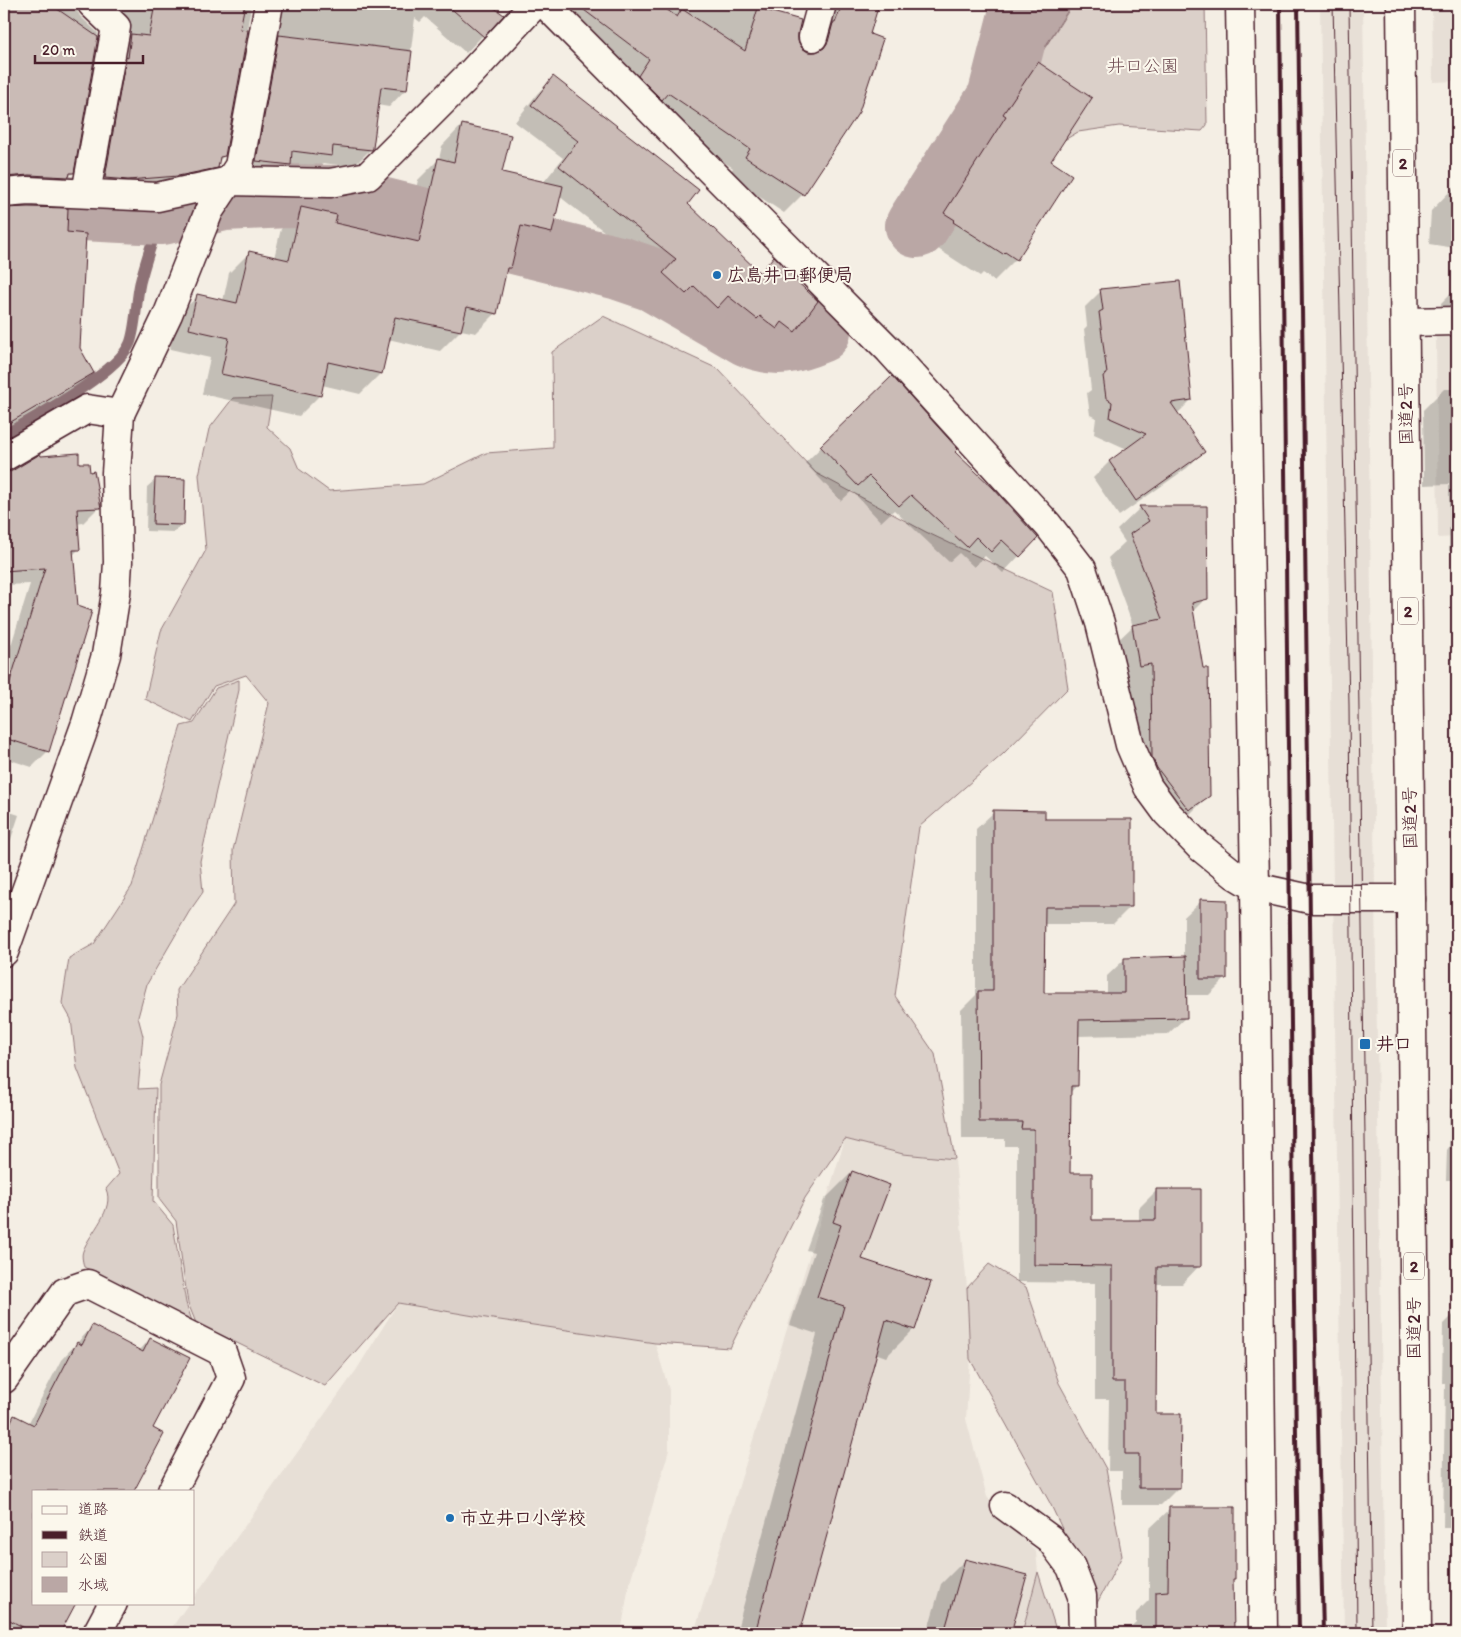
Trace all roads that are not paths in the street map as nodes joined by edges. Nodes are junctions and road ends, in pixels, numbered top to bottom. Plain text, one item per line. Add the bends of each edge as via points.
1 (92, 4) edge
2 (269, 4) edge
3 (535, 4) edge
4 (544, 4) edge
5 (822, 4) edge
6 (1240, 4) edge
7 (1401, 4) edge
8 (813, 37) dead end
9 (227, 185) junction
10 (4, 193) edge
11 (86, 193) junction
12 (1457, 321) edge
13 (1405, 322) junction
14 (120, 414) junction
15 (4, 457) edge
16 (1255, 887) junction
17 (1411, 899) junction
18 (4, 952) edge
19 (4, 1379) edge
20 (173, 1490) edge
21 (1005, 1506) dead end
22 (112, 1604) edge
23 (97, 1633) edge
24 (1083, 1633) edge
25 (1262, 1633) edge
26 (1417, 1633) edge

1 - 11 main road via 116,27
2 - 9 main road via 239,166
3 - 9 main road via 368,176 330,182
4 - 16 main road via 889,350 1048,525 1082,569 1100,622 1130,745 1148,787 1167,813 1199,846
5 - 8 main road
6 - 16 main road
7 - 13 main road, 国道2号 / 2
9 - 11 main road via 157,197
9 - 14 main road via 209,211 168,314
10 - 11 main road
12 - 13 main road
13 - 17 main road, 国道2号 / 2
14 - 15 main road via 87,409
14 - 18 main road via 116,473 118,562 106,655 86,723
16 - 17 main road via 1310,899
16 - 25 main road
17 - 26 main road, 国道2号 / 2
19 - 20 main road via 65,1292 88,1284 222,1352 231,1378
21 - 24 main road via 1050,1539 1071,1567 1082,1596
22 - 23 main road

